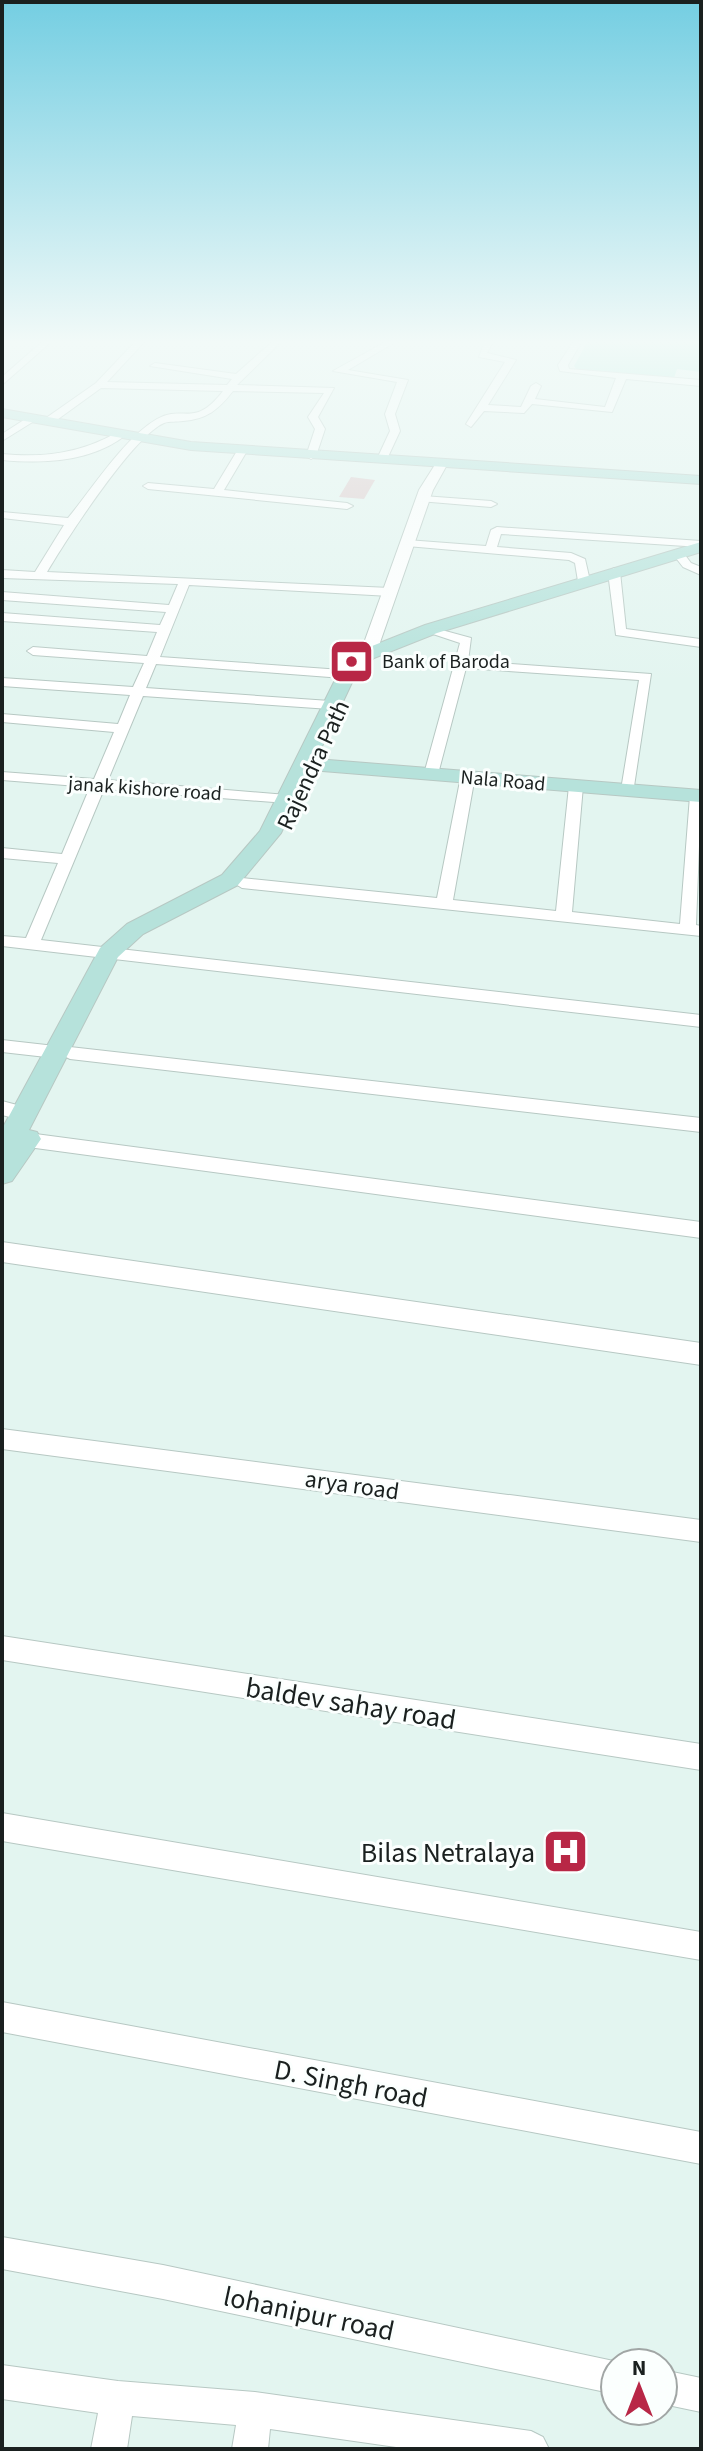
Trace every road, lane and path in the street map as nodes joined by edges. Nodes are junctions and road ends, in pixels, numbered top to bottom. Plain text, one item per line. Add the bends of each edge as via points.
1 (70, 455) edge
2 (125, 455) edge
3 (239, 455) edge
4 (302, 455) edge
5 (384, 455) edge
6 (311, 456) joint
7 (2, 457) edge
8 (382, 459) junction
9 (442, 463) junction
10 (701, 480) edge
11 (148, 486) dead end
12 (217, 493) junction
13 (423, 499) junction
14 (491, 504) dead end
15 (347, 506) dead end
16 (2, 515) edge
17 (71, 522) junction
18 (407, 543) junction
19 (701, 546) edge
20 (490, 550) junction
21 (678, 553) junction
22 (701, 571) edge
23 (614, 572) junction
24 (8, 574) edge
25 (39, 575) junction
26 (185, 581) junction
27 (584, 581) junction
28 (390, 592) junction
29 (2, 595) edge
30 (173, 609) junction
31 (2, 617) edge
32 (165, 629) junction
33 (431, 629) junction
34 (700, 643) edge
35 (33, 651) dead end
36 (152, 659) junction
37 (460, 664) junction
38 (357, 668) junction
39 (2, 682) edge
40 (138, 692) junction
41 (330, 705) junction
42 (2, 718) edge
43 (124, 729) junction
44 (310, 765) junction
45 (431, 774) junction
46 (2, 776) edge
47 (468, 776) junction
48 (97, 786) junction
49 (576, 786) junction
50 (628, 790) junction
51 (699, 796) edge
52 (287, 799) junction
53 (276, 834) junction
54 (2, 853) edge
55 (68, 859) junction
56 (242, 883) junction
57 (444, 904) junction
58 (564, 915) junction
59 (695, 930) edge
60 (2, 941) edge
61 (31, 945) junction
62 (115, 954) junction
63 (701, 1021) edge
64 (2, 1046) edge
65 (62, 1053) junction
66 (2, 1108) edge
67 (25, 1114) junction
68 (701, 1125) edge
69 (28, 1140) junction
70 (2, 1151) edge
71 (2, 1174) edge
72 (701, 1230) edge
73 (2, 1252) edge
74 (701, 1354) edge
75 (2, 1439) edge
76 (701, 1531) edge
77 (2, 1648) edge
78 (701, 1757) edge
79 (2, 1827) edge
80 (701, 1946) edge
81 (2, 2017) edge
82 (701, 2148) edge
83 (2, 2253) edge
84 (599, 2374) edge
85 (2, 2382) edge
86 (679, 2390) edge
87 (701, 2395) edge
88 (118, 2398) junction
89 (255, 2409) junction
90 (109, 2449) edge
91 (250, 2449) edge
92 (531, 2449) edge

1 - 7 street
2 - 17 street
3 - 12 street
4 - 6 main road
5 - 8 street
6 - 8 main road
8 - 9 main road
9 - 10 main road
9 - 13 street
11 - 12 street
12 - 15 street
13 - 14 street
13 - 18 street
16 - 17 street
17 - 25 street
18 - 20 street
18 - 28 street
19 - 20 street via 497,530
19 - 21 main road
20 - 27 street via 576,558
21 - 22 street
21 - 23 main road
23 - 27 main road
23 - 34 street via 620,632
24 - 25 street
24 - 29 street
25 - 26 street
26 - 28 street
26 - 30 street
27 - 33 main road
28 - 38 street
29 - 30 street
30 - 32 street
31 - 32 street
32 - 36 street
33 - 37 street via 467,641
33 - 38 main road
35 - 36 street
36 - 38 street
36 - 40 street
37 - 45 street
37 - 50 street via 646,677
38 - 41 main road, Rajendra Path
38 - 44 main road, Rajendra Path
39 - 40 street
40 - 41 street
40 - 43 street
41 - 44 main road, Rajendra Path
42 - 43 street
43 - 48 street
44 - 45 main road, Nala Road
44 - 52 main road, Rajendra Path
44 - 53 main road, Rajendra Path
45 - 47 main road, Nala Road
46 - 48 street, janak kishore road
47 - 49 main road, Nala Road
47 - 57 street
48 - 52 street, janak kishore road
48 - 55 street
49 - 50 main road, Nala Road
49 - 58 street
50 - 51 main road, Nala Road
51 - 59 street
52 - 53 main road, Rajendra Path
53 - 56 main road, Rajendra Path
53 - 62 main road, Rajendra Path via 230,880 135,929
54 - 55 street
55 - 61 street
56 - 57 street
56 - 62 main road, Rajendra Path
57 - 58 street
58 - 59 street
60 - 61 street
61 - 62 street
62 - 63 street
62 - 65 main road, Rajendra Path
64 - 65 street
65 - 67 main road, Rajendra Path
65 - 68 street
65 - 69 main road, Rajendra Path
66 - 67 street
67 - 70 main road, Rajendra Path
69 - 71 main road, Rajendra Path
69 - 72 street
73 - 74 street
75 - 76 street, arya road
77 - 78 street, baldev sahay road
79 - 80 street
81 - 82 street, D. Singh road
83 - 84 street, lohanipur road
85 - 88 street
86 - 87 street
88 - 89 street
88 - 90 street
89 - 91 street
89 - 92 street

